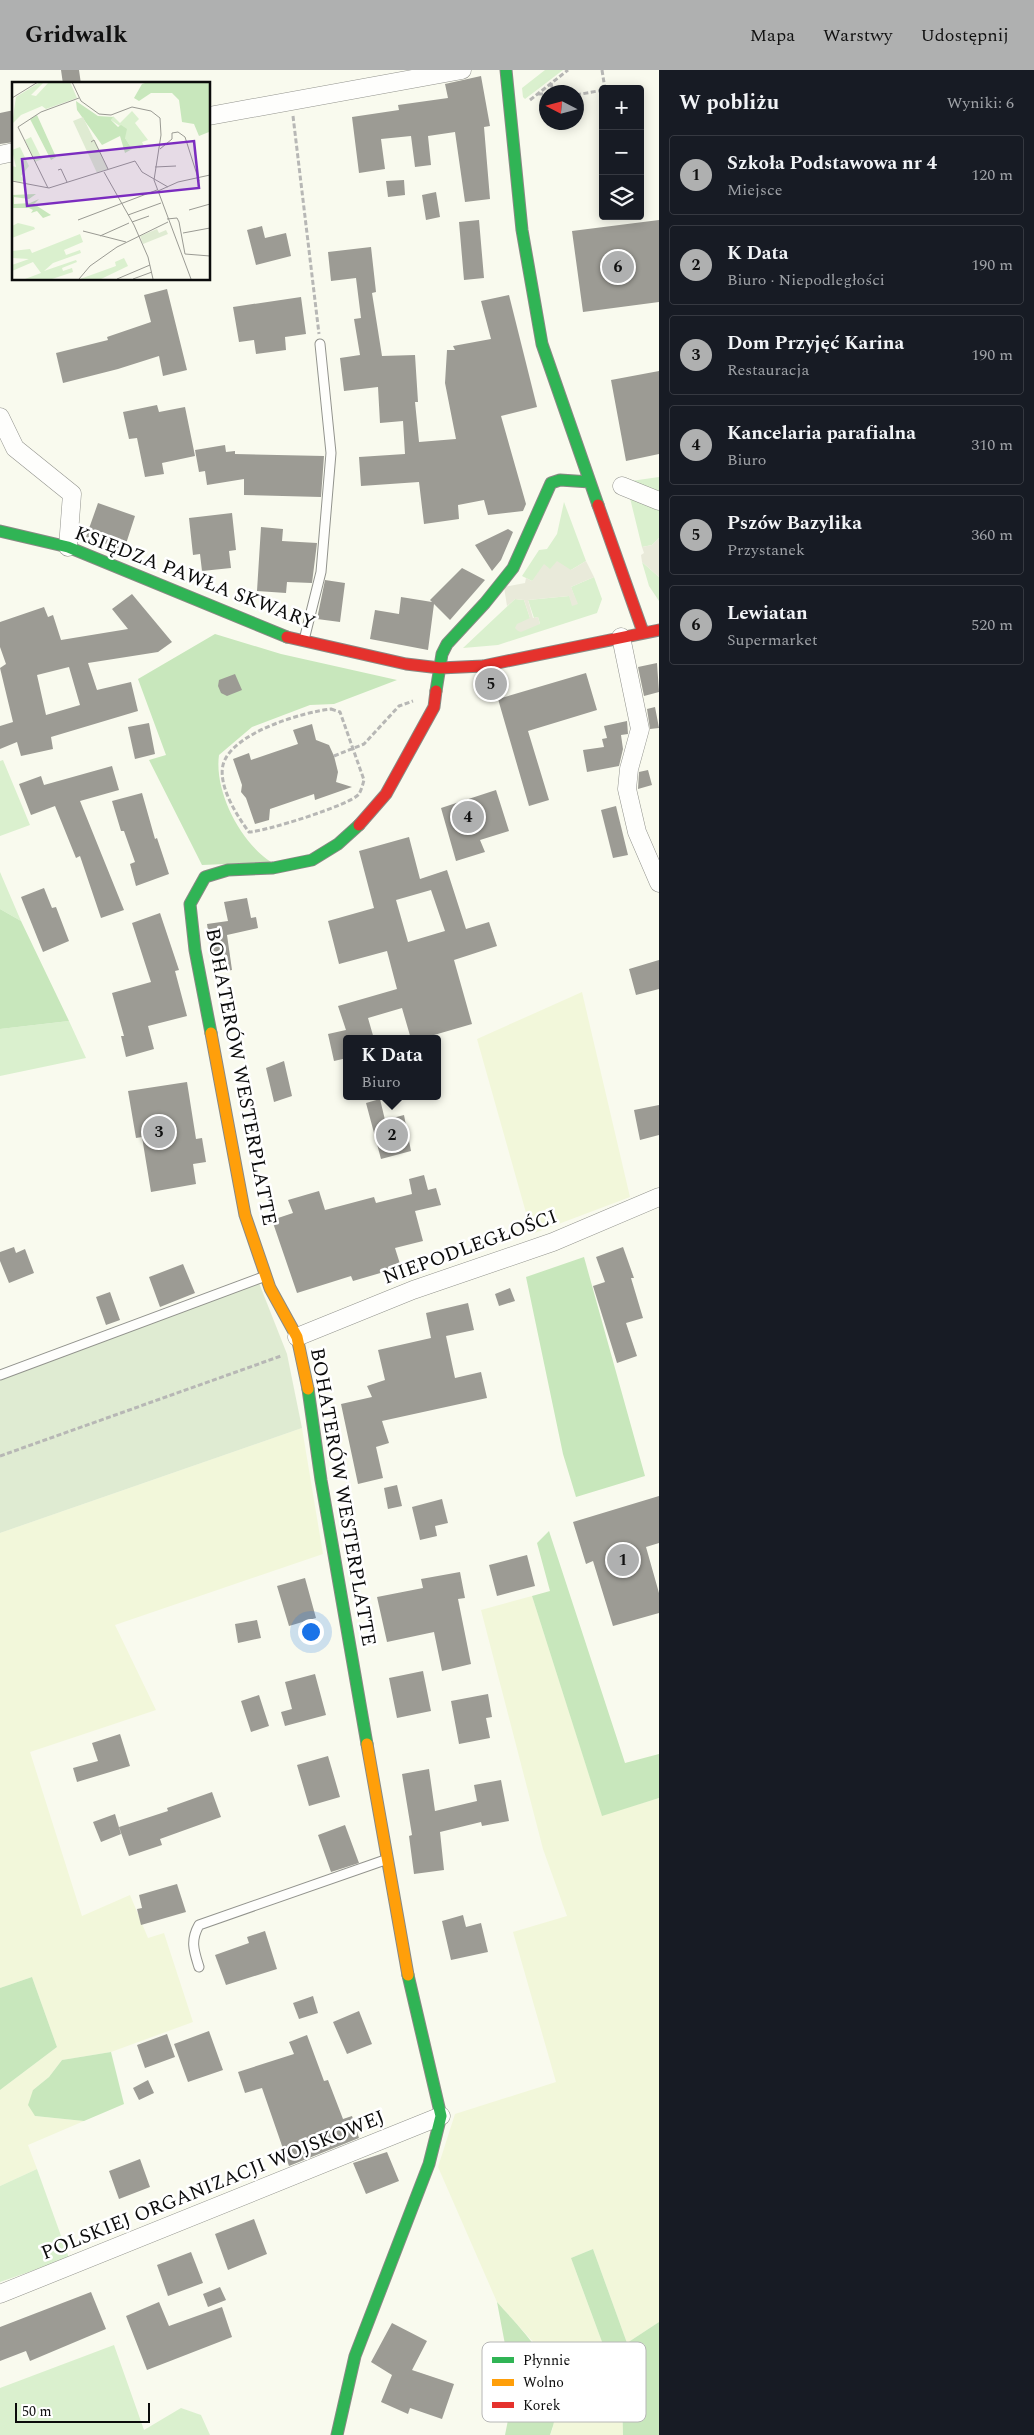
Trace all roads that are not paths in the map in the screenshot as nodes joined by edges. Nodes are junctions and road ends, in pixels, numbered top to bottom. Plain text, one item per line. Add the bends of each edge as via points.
1 (462, 70) edge
2 (506, 70) edge
3 (210, 116) edge
4 (320, 344) road end
5 (0, 417) edge
6 (590, 482) junction
7 (622, 486) dead end
8 (659, 501) edge
9 (0, 531) edge
10 (68, 547) junction
11 (659, 630) edge
12 (642, 632) junction
13 (621, 637) junction
14 (304, 642) junction
15 (440, 668) junction
16 (659, 883) edge
17 (659, 1197) edge
18 (266, 1276) junction
19 (296, 1337) junction
20 (0, 1375) edge
21 (386, 1859) junction
22 (199, 1967) dead end
23 (441, 2116) junction
24 (0, 2294) edge
25 (337, 2435) edge

1 - 3 street
2 - 6 street via 522,230 542,344
4 - 14 lane via 331,453 321,572
5 - 10 street via 15,448 72,494
6 - 12 street
6 - 15 street, BOHATERÓW WESTERPLATTE via 560,480 551,483 513,568 485,604 446,644
7 - 8 street
9 - 10 street, KSIĘDZA PAWŁA SKWARY
10 - 14 street, KSIĘDZA PAWŁA SKWARY
11 - 12 street, KSIĘDZA PAWŁA SKWARY
12 - 13 street, KSIĘDZA PAWŁA SKWARY
13 - 15 street, KSIĘDZA PAWŁA SKWARY via 483,666
13 - 16 street via 640,729 627,789 637,832
14 - 15 street, KSIĘDZA PAWŁA SKWARY
15 - 18 street, BOHATERÓW WESTERPLATTE via 434,707 386,794 359,825 338,844 312,860 273,868 228,870 205,877 190,904 194,950 245,1215
17 - 19 street, NIEPODLEGŁOŚCI via 553,1242 413,1290
18 - 19 street, BOHATERÓW WESTERPLATTE
18 - 20 lane
19 - 21 street, BOHATERÓW WESTERPLATTE via 305,1366 321,1480
21 - 22 lane via 199,1925 192,1948
21 - 23 street, BOHATERÓW WESTERPLATTE via 402,1950
23 - 24 street, POLSKIEJ ORGANIZACJI WOJSKOWEJ
23 - 25 street, BOHATERÓW WESTERPLATTE via 428,2164 355,2356

